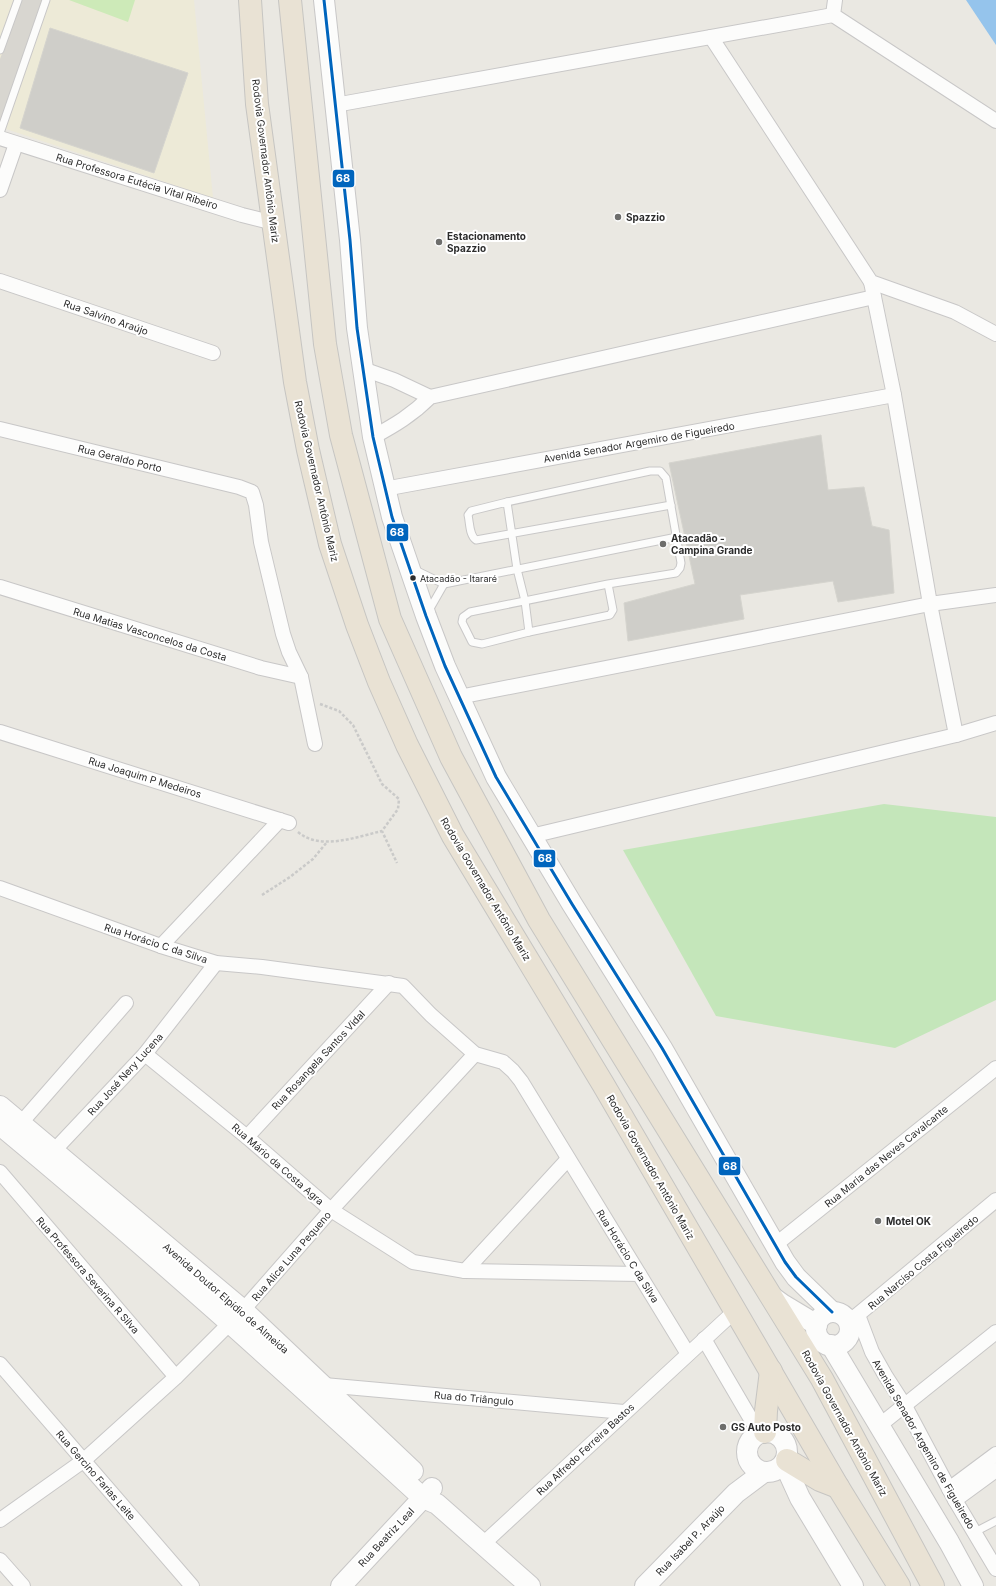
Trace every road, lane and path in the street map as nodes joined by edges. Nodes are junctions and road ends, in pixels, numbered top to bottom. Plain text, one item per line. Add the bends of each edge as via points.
1 (18, 0) edge
2 (46, 0) edge
3 (250, 0) edge
4 (290, 0) edge
5 (324, 0) edge
6 (834, 0) edge
7 (833, 15) junction
8 (711, 37) junction
9 (0, 50) edge
10 (335, 105) junction
11 (996, 121) edge
12 (0, 133) edge
13 (0, 138) edge
14 (16, 144) junction
15 (0, 190) edge
16 (274, 223) junction
17 (0, 281) edge
18 (871, 282) junction
19 (874, 297) junction
20 (996, 334) edge
21 (213, 353) dead end
22 (363, 369) junction
23 (894, 395) junction
24 (430, 397) junction
25 (0, 429) edge
26 (373, 437) junction
27 (384, 489) junction
28 (507, 502) junction
29 (671, 505) junction
30 (512, 534) junction
31 (677, 536) junction
32 (408, 566) junction
33 (517, 569) junction
34 (444, 584) junction
35 (608, 584) junction
36 (0, 587) edge
37 (996, 595) edge
38 (525, 601) junction
39 (930, 604) junction
40 (426, 616) junction
41 (529, 632) junction
42 (300, 677) junction
43 (459, 697) junction
44 (314, 702) dead end
45 (996, 723) edge
46 (0, 732) edge
47 (956, 735) junction
48 (315, 744) dead end
49 (284, 822) junction
50 (382, 831) junction
51 (531, 836) junction
52 (328, 841) junction
53 (397, 862) dead end
54 (0, 888) edge
55 (262, 895) dead end
56 (161, 946) junction
57 (216, 963) junction
58 (389, 983) junction
59 (126, 1003) dead end
60 (145, 1054) junction
61 (475, 1054) junction
62 (996, 1068) edge
63 (0, 1106) edge
64 (20, 1124) junction
65 (0, 1125) edge
66 (247, 1137) junction
67 (49, 1156) junction
68 (568, 1159) junction
69 (0, 1172) edge
70 (996, 1200) edge
71 (331, 1210) junction
72 (775, 1245) junction
73 (465, 1271) junction
74 (639, 1274) junction
75 (771, 1296) junction
76 (735, 1311) junction
77 (237, 1316) junction
78 (823, 1319) junction
79 (846, 1330) junction
80 (996, 1332) edge
81 (704, 1338) junction
82 (688, 1354) junction
83 (0, 1364) edge
84 (772, 1371) junction
85 (176, 1377) junction
86 (324, 1385) junction
87 (904, 1406) junction
88 (624, 1412) junction
89 (880, 1425) junction
90 (762, 1432) junction
91 (996, 1454) edge
92 (83, 1461) junction
93 (771, 1466) junction
94 (996, 1470) edge
95 (838, 1487) junction
96 (952, 1495) junction
97 (431, 1497) junction
98 (0, 1520) edge
99 (996, 1521) edge
100 (975, 1532) junction
101 (483, 1544) junction
102 (0, 1560) edge
103 (996, 1569) edge
104 (23, 1586) edge
105 (192, 1586) edge
106 (341, 1586) edge
107 (530, 1586) edge
108 (645, 1586) edge
109 (853, 1586) edge
110 (899, 1586) edge
111 (933, 1586) edge
112 (973, 1586) edge

1 - 9 lane
2 - 12 lane
3 - 16 highway, Rodovia Governador Antônio Mariz via 258,104
4 - 75 highway, Rodovia Governador Antônio Mariz via 325,344 341,435 390,619 451,757 539,920
5 - 10 street
6 - 7 street
7 - 8 street
7 - 11 street
8 - 10 street
8 - 18 street
10 - 22 street
13 - 14 street, Rua Professora Eutécia Vital Ribeiro
14 - 15 street
14 - 16 street, Rua Professora Eutécia Vital Ribeiro
16 - 76 highway, Rodovia Governador Antônio Mariz via 294,382 308,450 330,544 357,625 380,682 407,745 453,836 604,1084
17 - 21 street, Rua Salvino Araújo
18 - 19 street
18 - 20 street via 955,312
19 - 23 street
19 - 24 street
22 - 24 street
22 - 26 street
23 - 27 street, Avenida Senador Argemiro de Figueiredo
23 - 39 street
24 - 26 street via 399,423
25 - 42 street, Rua Geraldo Porto via 252,492 283,634
26 - 27 street
27 - 32 street
28 - 29 lane via 650,470 660,471 666,478
28 - 30 lane
28 - 30 lane via 471,511 468,515 473,538 476,540
29 - 30 lane
29 - 31 lane
30 - 33 lane
31 - 33 lane
31 - 35 lane via 681,563 676,573
32 - 34 lane
32 - 40 street
33 - 34 lane
33 - 38 lane
34 - 40 lane
35 - 38 lane
35 - 41 lane via 613,610 610,615
36 - 42 street, Rua Matias Vasconcelos da Costa via 261,668
37 - 39 street
38 - 41 lane
38 - 41 lane via 470,612 463,617 462,622 472,642 482,644
39 - 43 street
39 - 47 street
40 - 43 street
42 - 48 street
43 - 51 street via 496,777
44 - 50 path via 339,711 353,725 382,784 399,799 398,809
45 - 47 street
46 - 49 street, Rua Joaquim P Medeiros
47 - 51 street
49 - 52 path via 303,836 321,842
49 - 56 street
50 - 52 path via 350,839
50 - 53 path
51 - 72 street via 662,1048
52 - 55 path via 313,859
54 - 56 street, Rua Horácio C da Silva
56 - 57 street, Rua Horácio C da Silva
57 - 58 street, Rua Horácio C da Silva
57 - 60 street, Rua José Nery Lucena
58 - 61 street, Rua Horácio C da Silva via 403,986
58 - 66 street, Rua Rosangela Santos Vidal
59 - 64 street
60 - 66 street, Rua Mário da Costa Agra
60 - 67 street, Rua José Nery Lucena
61 - 68 street, Rua Horácio C da Silva via 503,1062 513,1071
61 - 71 street, Rua Alice Luna Pequeno
62 - 72 street, Rua Maria das Neves Cavalcante
63 - 64 street, Avenida Doutor Elpídio de Almeida
64 - 67 street, Avenida Doutor Elpídio de Almeida
65 - 67 street, Avenida Doutor Elpídio de Almeida
66 - 71 street, Rua Mário da Costa Agra
67 - 77 street, Avenida Doutor Elpídio de Almeida
68 - 73 street
68 - 74 street, Rua Horácio C da Silva
69 - 85 street, Rua Professora Severina R Silva
70 - 79 street, Rua Narciso Costa Figueiredo
71 - 73 street, Rua Mário da Costa Agra via 413,1262
71 - 77 street, Rua Alice Luna Pequeno
72 - 78 street via 796,1277 803,1302
73 - 74 street, Rua Mário da Costa Agra
74 - 82 street, Rua Horácio C da Silva
75 - 78 street via 782,1304
75 - 111 highway, Rodovia Governador Antônio Mariz via 822,1379
76 - 81 street, Rua Alfredo Ferreira Bastos
76 - 84 highway, Rodovia Governador Antônio Mariz
77 - 85 street, Rua Alice Luna Pequeno
77 - 86 street, Avenida Doutor Elpídio de Almeida
77 - 97 street, Avenida Doutor Elpídio de Almeida
78 - 79 street via 840,1313
78 - 79 street via 817,1333 826,1344
79 - 87 street, Avenida Senador Argemiro de Figueiredo via 872,1352
79 - 89 street via 846,1370
80 - 87 street
81 - 82 street, Rua Alfredo Ferreira Bastos
81 - 90 street
82 - 88 street, Rua Alfredo Ferreira Bastos
83 - 92 street, Rua Gercino Farias Leite
84 - 90 highway
84 - 95 highway, Rodovia Governador Antônio Mariz
85 - 92 street, Rua Alice Luna Pequeno
86 - 88 street, Rua do Triângulo
86 - 97 street, Avenida Doutor Elpídio de Almeida
87 - 89 street
87 - 96 street, Avenida Senador Argemiro de Figueiredo
88 - 101 street, Rua Alfredo Ferreira Bastos
89 - 112 street
90 - 93 street via 754,1436 747,1451
90 - 93 street via 776,1433 785,1441 788,1452
91 - 96 street
92 - 98 street, Rua Alice Luna Pequeno
92 - 105 street, Rua Gercino Farias Leite
93 - 95 highway
93 - 108 street, Rua Isabel P. Araújo via 736,1494
93 - 109 street via 800,1498
94 - 96 street
95 - 110 highway, Rodovia Governador Antônio Mariz
96 - 100 street, Avenida Senador Argemiro de Figueiredo
97 - 101 street, Avenida Doutor Elpídio de Almeida
97 - 106 street, Rua Beatriz Leal
99 - 100 lane
100 - 103 street, Avenida Senador Argemiro de Figueiredo
101 - 107 street, Avenida Doutor Elpídio de Almeida
102 - 104 street

